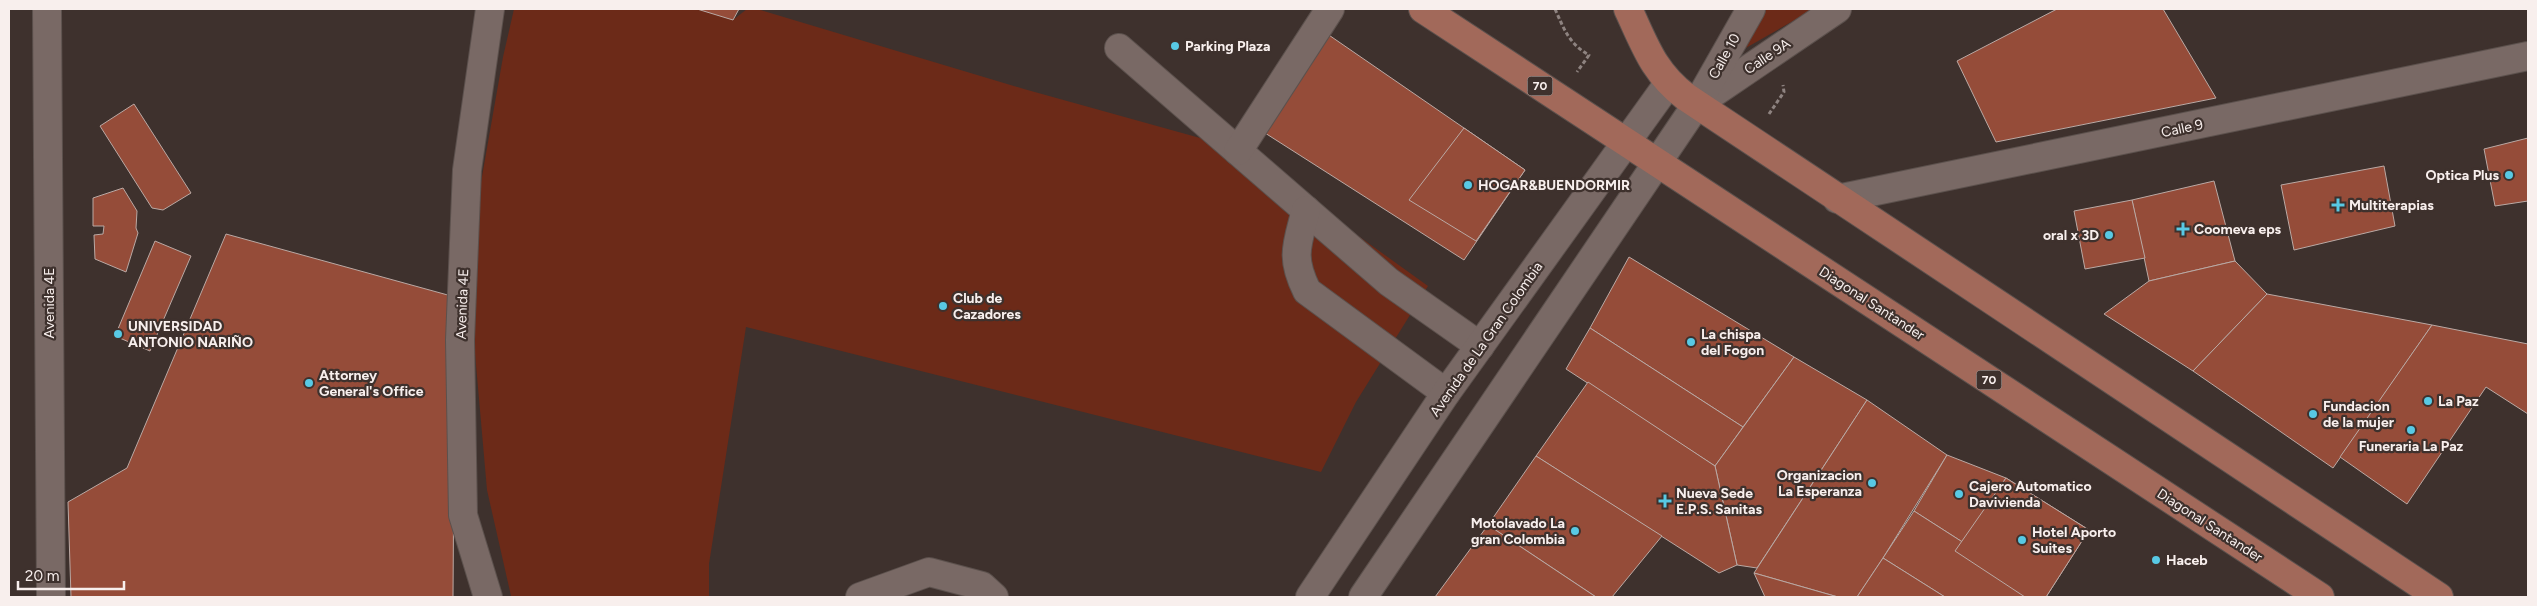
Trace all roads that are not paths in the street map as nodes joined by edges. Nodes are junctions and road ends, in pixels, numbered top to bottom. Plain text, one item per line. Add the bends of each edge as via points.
1 (47, 9) edge
2 (490, 9) edge
3 (1330, 9) edge
4 (1423, 9) edge
5 (1628, 9) edge
6 (1751, 9) edge
7 (1837, 9) edge
8 (1119, 48) dead end
9 (2528, 56) edge
10 (1668, 84) junction
11 (1698, 104) junction
12 (1626, 142) junction
13 (1238, 151) junction
14 (1657, 162) junction
15 (1836, 199) junction
16 (1306, 210) junction
17 (1480, 346) junction
18 (1446, 393) junction
19 (52, 597) edge
20 (488, 597) edge
21 (860, 597) edge
22 (994, 597) edge
23 (1310, 597) edge
24 (1363, 597) edge
25 (2320, 597) edge
26 (2439, 597) edge

1 - 19 street, Avenida 4E
2 - 20 street, Avenida 4E via 467,170 460,340 463,515
3 - 13 street
4 - 12 main road, Diagonal Santander / 70
5 - 10 main road
6 - 11 street, Calle 10
7 - 11 street, Calle 9A
8 - 13 street
9 - 15 street, Calle 9
10 - 11 main road
10 - 12 street, Avenida de La Gran Colombia
11 - 14 street
11 - 15 main road
12 - 14 main road, Diagonal Santander / 70
12 - 17 street, Avenida de La Gran Colombia
13 - 16 street
14 - 24 street
14 - 25 main road, Diagonal Santander / 70
15 - 26 main road
16 - 17 street via 1390,282
16 - 18 street via 1296,251 1297,271 1307,291
17 - 18 street, Avenida de La Gran Colombia
18 - 23 street, Avenida de La Gran Colombia
21 - 22 street via 929,572 982,586

